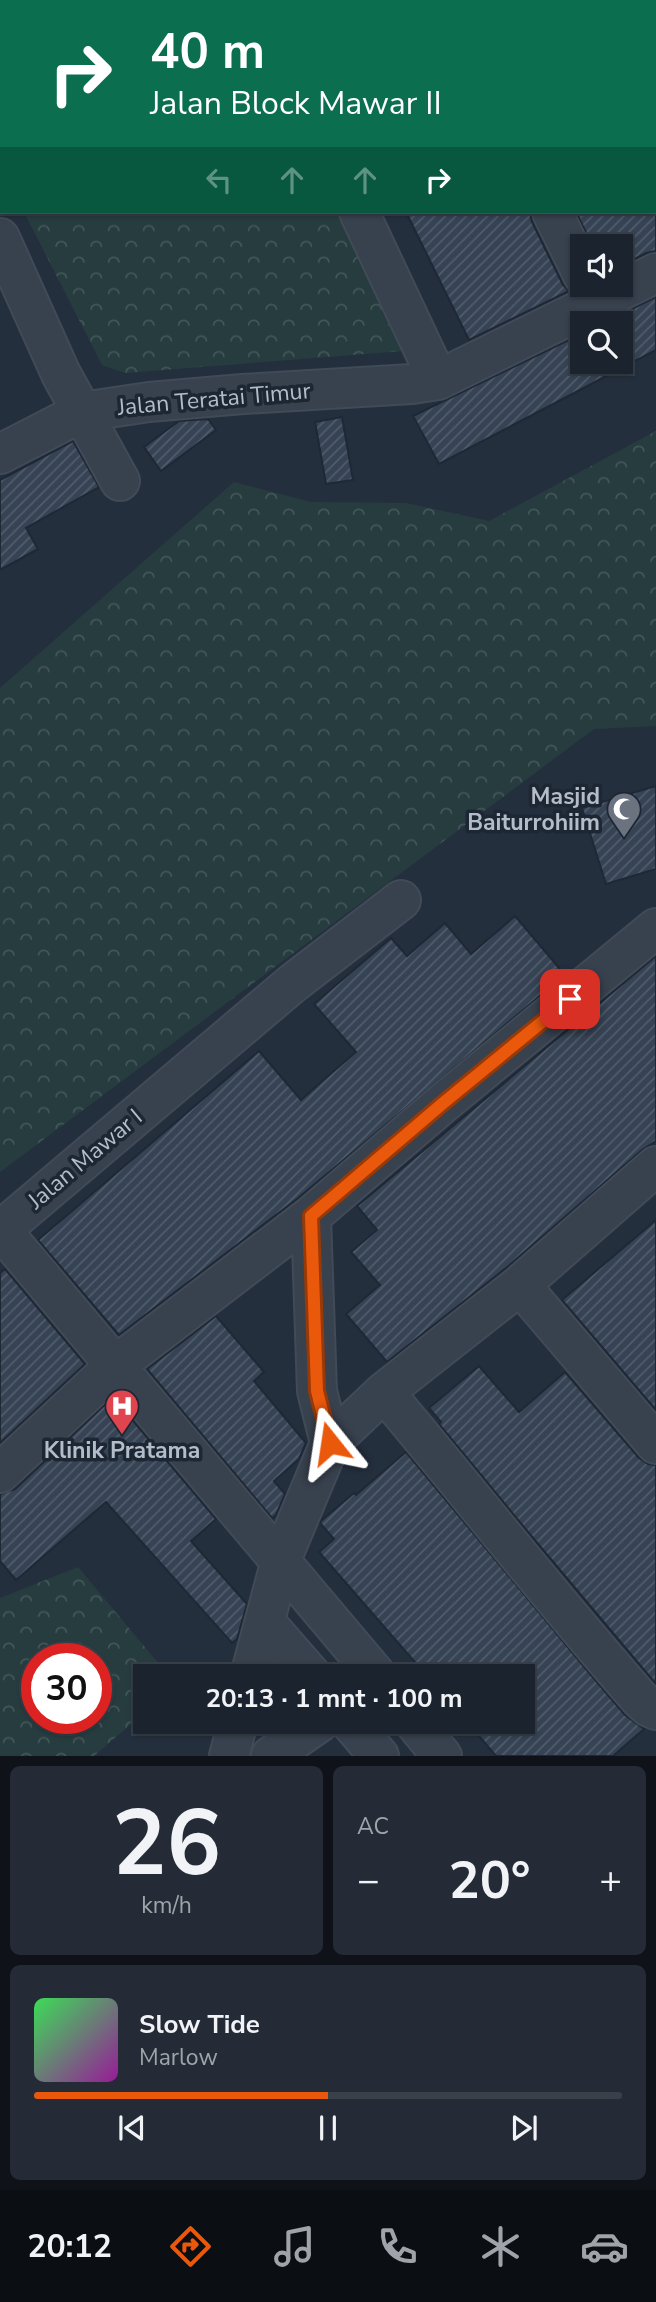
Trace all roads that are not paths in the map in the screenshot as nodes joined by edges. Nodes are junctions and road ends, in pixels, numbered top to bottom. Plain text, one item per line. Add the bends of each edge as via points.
1 (360, 214) edge
2 (553, 214) edge
3 (0, 238) edge
4 (570, 249) edge
5 (656, 273) edge
6 (633, 278) edge
7 (574, 297) edge
8 (438, 380) junction
9 (82, 412) junction
10 (0, 454) edge
11 (120, 481) dead end
12 (401, 900) dead end
13 (656, 928) edge
14 (655, 1170) edge
15 (311, 1216) junction
16 (520, 1285) junction
17 (116, 1365) junction
18 (384, 1392) junction
19 (330, 1443) junction
20 (656, 1444) edge
21 (0, 1472) edge
22 (281, 1560) junction
23 (265, 1622) junction
24 (253, 1664) edge
25 (302, 1664) edge
26 (367, 1664) edge
27 (656, 1710) edge
28 (235, 1734) edge
29 (303, 1734) edge
30 (361, 1734) edge
31 (424, 1734) edge
32 (229, 1756) edge
33 (271, 1756) edge
34 (380, 1756) edge
35 (442, 1756) edge

1 - 8 street
2 - 4 street
3 - 9 street
5 - 6 street, Jalan Teratai Timur
7 - 8 street, Jalan Teratai Timur
8 - 9 street, Jalan Teratai Timur via 162,400
9 - 10 street, Jalan Teratai Timur
9 - 11 street
12 - 17 street, Jalan Mawar I via 293,983 6,1230 12,1243
13 - 15 street
14 - 16 street
15 - 17 street
15 - 19 street via 317,1391
16 - 18 street
16 - 20 street
17 - 21 street
17 - 22 street, Jalan Mawar I
18 - 19 street
18 - 27 street via 571,1621 640,1699
19 - 22 street
22 - 23 street
22 - 26 street, Jalan Mawar I
23 - 24 street
23 - 25 street
28 - 32 street
29 - 33 street
30 - 34 street
31 - 35 street

